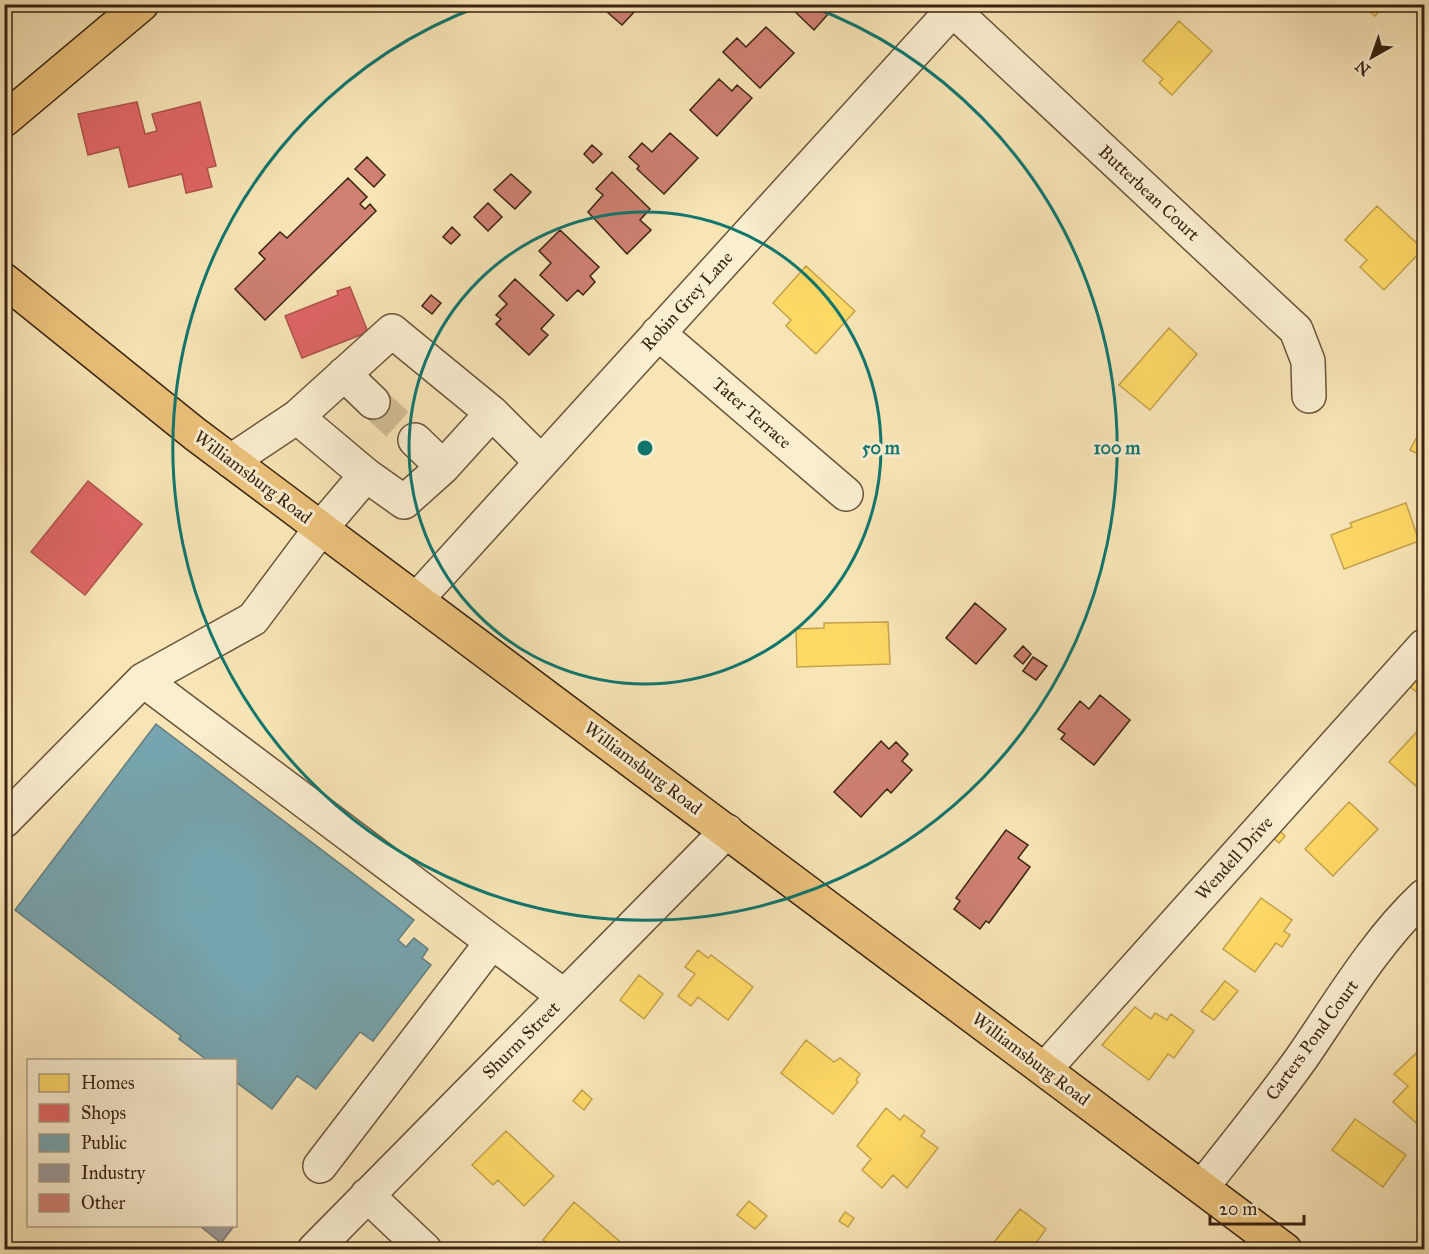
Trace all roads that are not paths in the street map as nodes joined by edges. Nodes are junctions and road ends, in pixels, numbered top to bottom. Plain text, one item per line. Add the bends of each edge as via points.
1 (142, 4) edge
2 (955, 7) edge
3 (4, 120) edge
4 (4, 280) edge
5 (658, 333) junction
6 (344, 374) junction
7 (1309, 396) dead end
8 (373, 402) tunnel mouth
9 (492, 413) junction
10 (297, 417) junction
11 (415, 440) tunnel mouth
12 (231, 461) junction
13 (541, 462) junction
14 (443, 467) junction
15 (366, 475) junction
16 (846, 494) dead end
17 (321, 528) junction
18 (417, 599) junction
19 (1425, 646) edge
20 (143, 680) junction
21 (4, 821) edge
22 (727, 831) junction
23 (1425, 896) edge
24 (492, 942) junction
25 (564, 996) junction
26 (1045, 1069) junction
27 (321, 1166) dead end
28 (1202, 1187) junction
29 (368, 1195) junction
30 (314, 1250) edge
31 (425, 1250) edge
32 (1285, 1250) edge

1 - 3 main road
2 - 5 street, Robin Grey Lane
2 - 7 street, Butterbean Court via 1296,330 1308,361
4 - 12 main road, Williamsburg Road
5 - 13 street, Robin Grey Lane
5 - 16 street, Tater Terrace
6 - 8 street
6 - 9 street via 392,331
6 - 10 street
9 - 13 street
9 - 14 street
10 - 12 street
10 - 15 street
11 - 14 street
12 - 17 main road, Williamsburg Road
13 - 18 street, Robin Grey Lane
14 - 15 street via 404,502
15 - 17 street
17 - 18 main road, Williamsburg Road
17 - 20 street via 253,619
18 - 22 main road, Williamsburg Road
19 - 26 street, Wendell Drive
20 - 21 street
20 - 24 street
22 - 25 street, Shurm Street
22 - 26 main road, Williamsburg Road
23 - 28 street, Carters Pond Court via 1372,957 1297,1065
24 - 25 street
24 - 27 street
25 - 29 street, Shurm Street
26 - 28 main road, Williamsburg Road
28 - 32 main road, Williamsburg Road
29 - 30 street, Shurm Street
29 - 31 street

